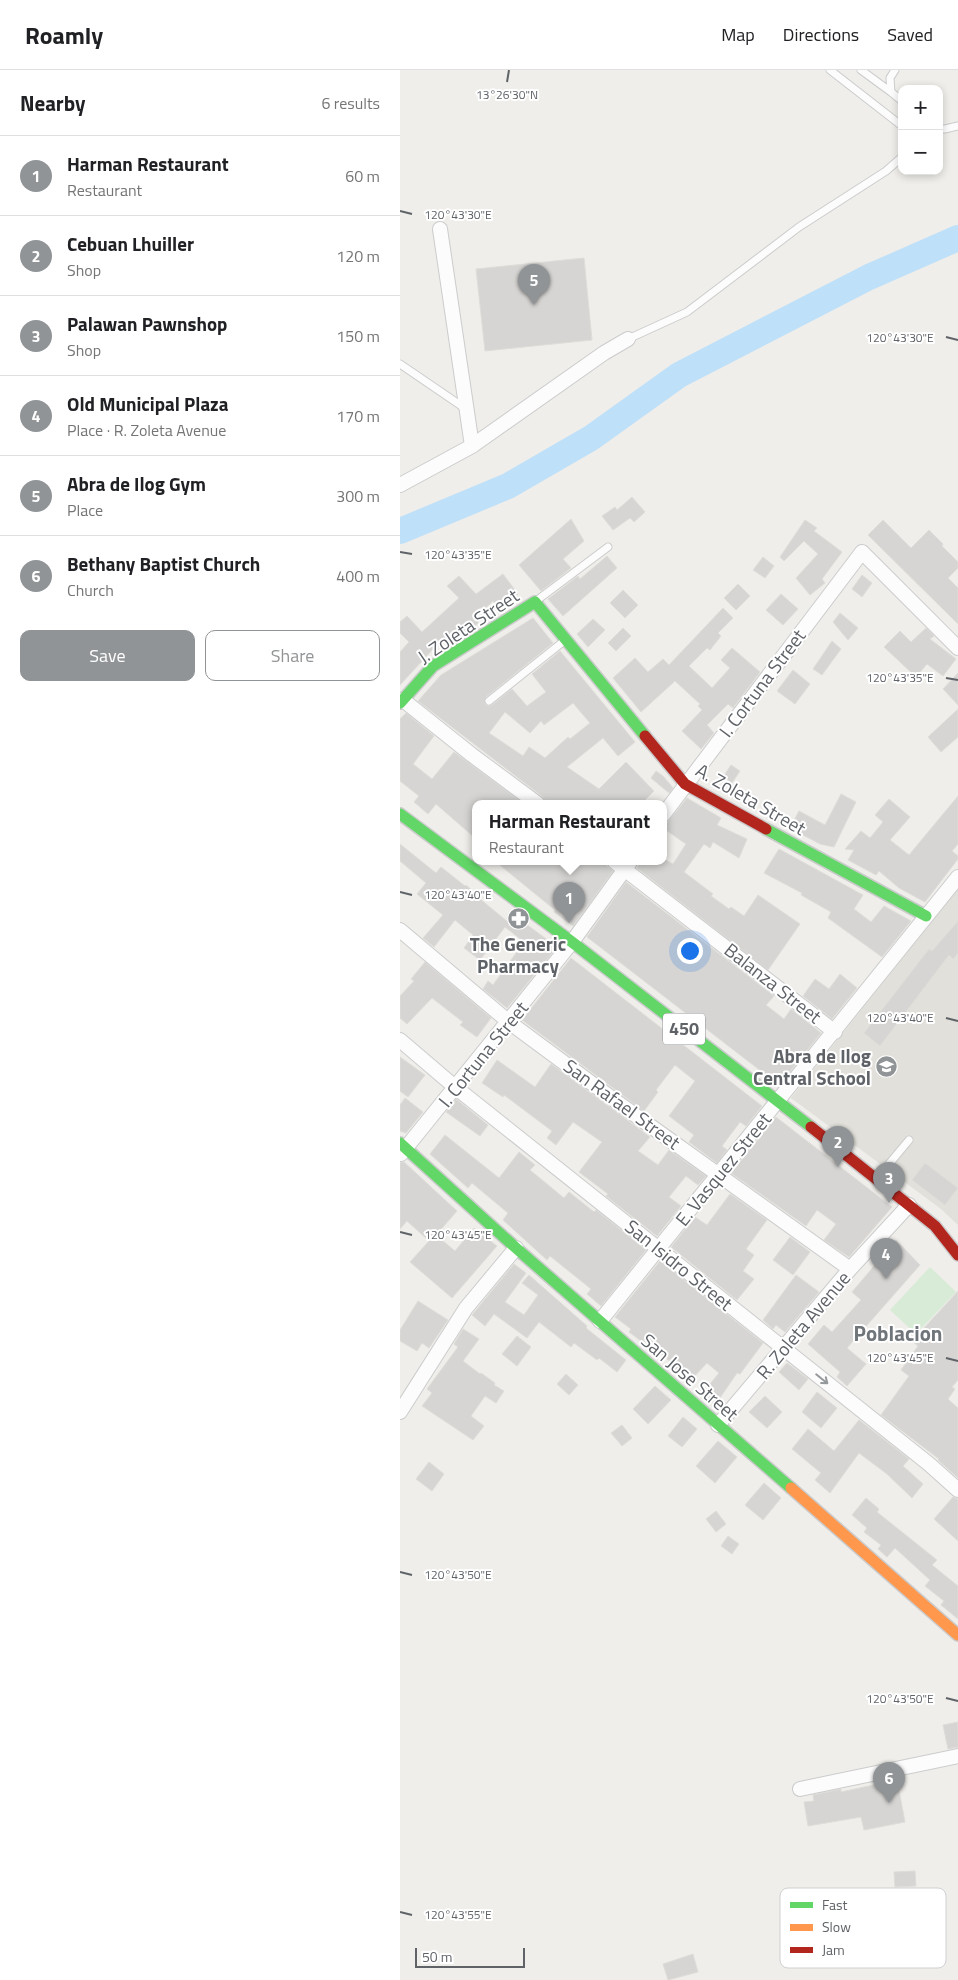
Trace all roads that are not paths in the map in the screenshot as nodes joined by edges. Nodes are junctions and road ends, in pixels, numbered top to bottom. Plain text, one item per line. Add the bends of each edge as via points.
1 (830, 70) edge
2 (861, 70) edge
3 (895, 70) edge
4 (891, 92) junction
5 (898, 98) edge
6 (898, 123) edge
7 (958, 126) edge
8 (943, 130) edge
9 (898, 160) edge
10 (440, 229) dead end
11 (628, 339) joint
12 (400, 364) edge
13 (466, 409) junction
14 (472, 446) junction
15 (400, 484) edge
16 (608, 547) dead end
17 (535, 602) junction
18 (566, 639) junction
19 (958, 648) edge
20 (401, 701) edge
21 (489, 701) dead end
22 (685, 784) junction
23 (533, 800) edge
24 (667, 809) edge
25 (400, 814) edge
26 (622, 865) edge
27 (624, 865) edge
28 (958, 877) edge
29 (926, 916) junction
30 (400, 930) edge
31 (572, 942) junction
32 (509, 1022) junction
33 (835, 1032) junction
34 (400, 1040) edge
35 (455, 1087) junction
36 (778, 1102) junction
37 (909, 1140) dead end
38 (402, 1149) edge
39 (719, 1174) junction
40 (877, 1178) junction
41 (909, 1205) junction
42 (516, 1248) junction
43 (659, 1248) junction
44 (958, 1256) edge
45 (850, 1269) junction
46 (600, 1321) junction
47 (784, 1348) junction
48 (400, 1412) edge
49 (718, 1425) junction
50 (958, 1490) edge
51 (958, 1635) edge
52 (958, 1756) edge
53 (800, 1790) dead end

1 - 6 lane
2 - 4 lane
3 - 4 lane via 890,78
4 - 5 lane
7 - 8 lane
9 - 11 lane via 799,227 687,312
10 - 13 street
11 - 14 street
12 - 13 lane
13 - 14 street
14 - 15 street
16 - 17 lane
17 - 18 street, A. Zoleta Street
17 - 20 street, J. Zoleta Street via 433,666
18 - 21 lane
18 - 22 street, A. Zoleta Street
19 - 22 street, I. Cortuna Street via 862,552
20 - 23 street
22 - 24 street, I. Cortuna Street
22 - 29 street, A. Zoleta Street
25 - 31 street, 450
26 - 31 street, I. Cortuna Street
27 - 33 street, Balanza Street
28 - 29 street, E. Vasquez Street
29 - 33 street, E. Vasquez Street
30 - 32 street, San Rafael Street
31 - 32 street, I. Cortuna Street
31 - 36 street, 450
32 - 35 street, I. Cortuna Street
32 - 39 street, San Rafael Street
33 - 36 street, E. Vasquez Street
34 - 35 street, San Isidro Street
35 - 38 street, I. Cortuna Street
35 - 43 street, San Isidro Street
36 - 39 street, E. Vasquez Street
36 - 40 street, 450
37 - 40 lane
38 - 42 street, San Jose Street
39 - 43 street, E. Vasquez Street
39 - 45 street, San Rafael Street
40 - 41 street, 450
41 - 44 street, 450 via 934,1226
41 - 45 street, R. Zoleta Avenue
42 - 46 street, San Jose Street
42 - 48 street via 466,1308
43 - 46 street, E. Vasquez Street
43 - 47 street, San Isidro Street
45 - 47 street, R. Zoleta Avenue
46 - 49 street, San Jose Street
47 - 49 street, R. Zoleta Avenue
47 -> 50 street, San Isidro Street
49 - 51 street, San Jose Street
52 - 53 street

